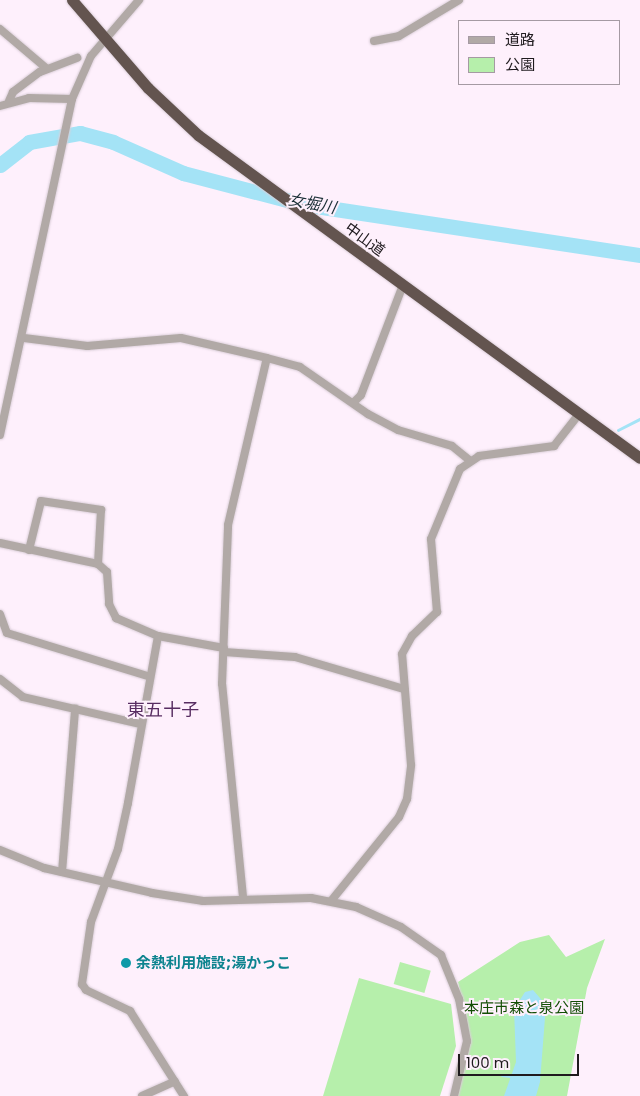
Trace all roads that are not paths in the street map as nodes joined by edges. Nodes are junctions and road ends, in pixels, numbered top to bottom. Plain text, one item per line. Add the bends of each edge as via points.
1 (72, 0) edge
2 (139, 0) edge
3 (460, 0) edge
4 (0, 29) edge
5 (106, 39) junction
6 (374, 41) dead end
7 (77, 58) dead end
8 (46, 68) junction
9 (72, 99) junction
10 (9, 102) junction
11 (0, 106) edge
12 (403, 285) junction
13 (24, 338) junction
14 (267, 358) junction
15 (353, 403) junction
16 (579, 414) junction
17 (1, 431) edge
18 (640, 458) edge
19 (469, 460) junction
20 (0, 542) edge
21 (29, 550) junction
22 (98, 564) junction
23 (0, 614) edge
24 (158, 636) junction
25 (224, 650) junction
26 (148, 676) junction
27 (0, 679) edge
28 (404, 689) junction
29 (75, 709) junction
30 (140, 724) junction
31 (0, 850) edge
32 (62, 872) junction
33 (103, 882) junction
34 (244, 897) junction
35 (331, 901) junction
36 (175, 1081) junction
37 (142, 1096) edge
38 (184, 1096) edge
39 (454, 1096) edge

1 - 5 highway, 中山道
2 - 5 street
3 - 6 street via 399,36
4 - 8 street
5 - 9 street via 86,65
5 - 12 highway, 中山道 via 148,88 204,140
7 - 8 street
8 - 10 street via 13,92
9 - 10 street
9 - 13 street
10 - 11 street
12 - 15 street via 361,396
12 - 16 highway, 中山道
13 - 14 street via 87,346 182,338
13 - 17 street
14 - 15 street via 300,367
14 - 25 street via 228,525
15 - 19 street via 398,430 452,446
16 - 18 highway, 中山道
16 - 19 street via 554,446
19 - 28 street via 460,468 433,531 430,558 439,603 433,618 405,647
20 - 21 street
21 - 22 street
21 - 22 street via 41,501 101,510
22 - 24 street via 107,572 109,604 116,618
23 - 26 street via 7,633
24 - 25 street
24 - 26 street
25 - 28 street via 295,657
25 - 34 street via 231,802
26 - 30 street
27 - 29 street via 23,697
28 - 35 street via 411,750 407,799 399,817
29 - 30 street
29 - 32 street
30 - 33 street via 118,849
31 - 32 street
32 - 33 street
33 - 34 street via 203,901
33 - 36 street via 86,942 82,987 130,1011
34 - 35 street
35 - 39 street via 392,923 441,956 459,999 467,1034 464,1066
36 - 37 street
36 - 38 street

